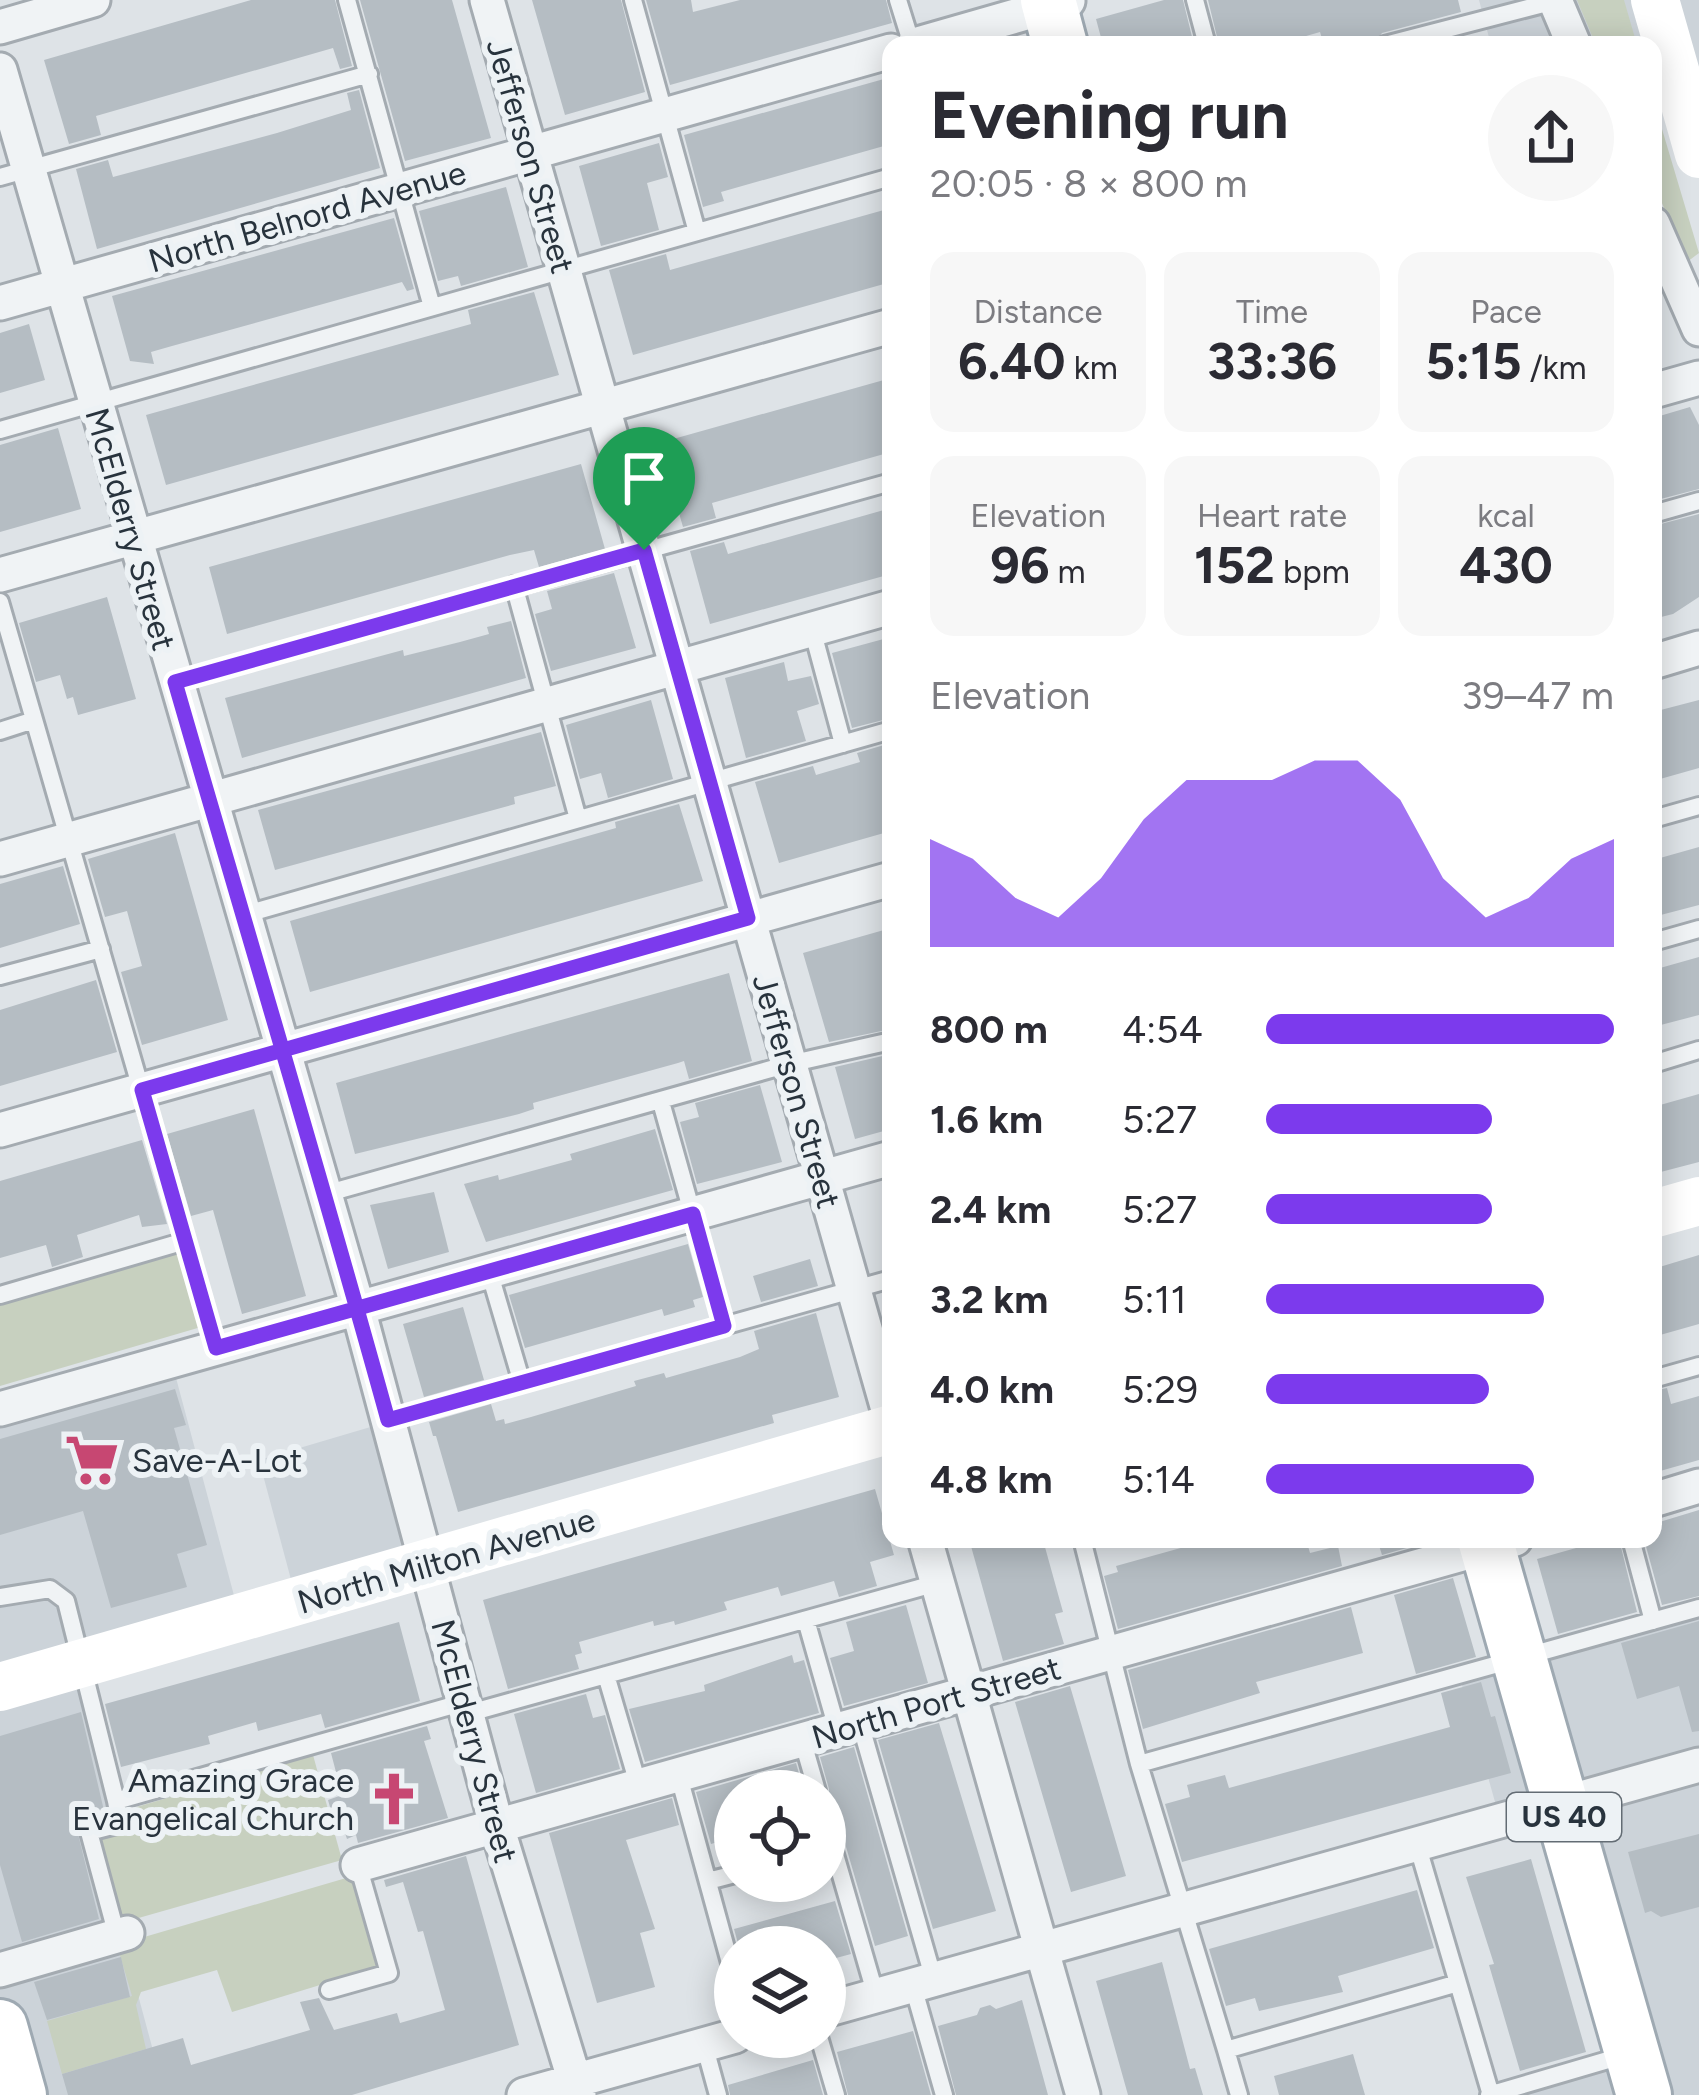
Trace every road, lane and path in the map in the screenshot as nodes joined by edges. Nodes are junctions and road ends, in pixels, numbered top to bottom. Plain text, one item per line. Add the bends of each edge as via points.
1 (93, 0) edge
2 (347, 0) edge
3 (487, 0) edge
4 (633, 0) edge
5 (898, 0) edge
6 (1195, 0) edge
7 (1555, 0) edge
8 (1655, 0) edge
9 (1057, 13) edge
10 (0, 27) edge
11 (910, 36) edge
12 (954, 36) edge
13 (1205, 36) edge
14 (1419, 36) edge
15 (1570, 36) edge
16 (882, 54) edge
17 (0, 70) edge
18 (369, 74) junction
19 (1679, 102) edge
20 (665, 115) junction
21 (530, 153) junction
22 (1699, 154) edge
23 (14, 173) edge
24 (882, 180) edge
25 (401, 187) junction
26 (697, 232) junction
27 (1662, 245) edge
28 (564, 269) junction
29 (61, 286) junction
30 (0, 303) edge
31 (432, 307) junction
32 (882, 328) edge
33 (1699, 329) edge
34 (1699, 378) edge
35 (1662, 389) edge
36 (94, 404) junction
37 (602, 404) junction
38 (0, 430) edge
39 (882, 484) edge
40 (1699, 501) edge
41 (1662, 511) edge
42 (132, 537) junction
43 (644, 550) junction
44 (0, 574) edge
45 (514, 585) junction
46 (0, 602) edge
47 (882, 610) edge
48 (812, 629) junction
49 (1697, 656) edge
50 (1662, 661) edge
51 (677, 667) junction
52 (175, 682) junction
53 (547, 704) junction
54 (34, 720) junction
55 (0, 731) edge
56 (882, 733) edge
57 (843, 744) junction
58 (710, 782) junction
59 (209, 800) junction
60 (1699, 806) edge
61 (1662, 816) edge
62 (578, 819) junction
63 (69, 839) junction
64 (0, 859) edge
65 (882, 881) edge
66 (243, 915) junction
67 (748, 918) junction
68 (1699, 929) edge
69 (1662, 939) edge
70 (101, 949) junction
71 (0, 976) edge
72 (882, 1043) edge
73 (284, 1050) junction
74 (1699, 1050) edge
75 (1662, 1061) edge
76 (790, 1064) junction
77 (142, 1090) junction
78 (662, 1102) junction
79 (0, 1130) edge
80 (882, 1161) edge
81 (822, 1178) junction
82 (326, 1194) junction
83 (1699, 1201) edge
84 (1662, 1211) edge
85 (693, 1214) junction
86 (185, 1241) junction
87 (489, 1271) junction
88 (882, 1281) edge
89 (854, 1289) junction
90 (0, 1295) edge
91 (358, 1308) junction
92 (724, 1326) junction
93 (216, 1348) junction
94 (1699, 1366) edge
95 (1662, 1376) edge
96 (522, 1383) junction
97 (882, 1391) edge
98 (0, 1409) edge
99 (388, 1420) junction
100 (882, 1427) edge
101 (1699, 1486) edge
102 (1662, 1497) edge
103 (927, 1548) edge
104 (1084, 1548) edge
105 (1475, 1548) edge
106 (1497, 1548) edge
107 (1633, 1548) edge
108 (429, 1565) junction
109 (937, 1583) junction
110 (0, 1598) edge
111 (1699, 1607) edge
112 (806, 1620) junction
113 (1653, 1621) junction
114 (1108, 1654) junction
115 (1520, 1660) junction
116 (82, 1664) junction
117 (606, 1675) junction
118 (0, 1687) edge
119 (968, 1693) junction
120 (463, 1708) junction
121 (849, 1726) junction
122 (802, 1739) junction
123 (1139, 1764) junction
124 (1699, 1765) edge
125 (811, 1770) edge
126 (678, 1773) junction
127 (638, 1784) junction
128 (116, 1801) junction
129 (1561, 1804) junction
130 (496, 1823) junction
131 (1417, 1844) junction
132 (358, 1864) joint
133 (714, 1879) edge
134 (708, 1881) junction
135 (846, 1902) edge
136 (1184, 1910) junction
137 (720, 1926) edge
138 (122, 1934) joint
139 (1042, 1949) junction
140 (0, 1970) edge
141 (923, 1983) junction
142 (1458, 1983) junction
143 (329, 1990) dead end
144 (876, 1996) junction
145 (846, 2004) edge
146 (0, 2027) edge
147 (714, 2042) edge
148 (1226, 2050) junction
149 (719, 2058) edge
150 (825, 2058) edge
151 (1638, 2074) edge
152 (577, 2088) edge
153 (20, 2095) edge
154 (524, 2095) edge
155 (718, 2095) edge
156 (836, 2095) edge
157 (944, 2095) edge
158 (1083, 2095) edge
159 (1239, 2095) edge
160 (1490, 2095) edge

1 - 10 street
2 - 18 lane
3 - 21 street, Jefferson Street
4 - 20 lane
5 - 11 lane
6 - 13 lane
7 - 14 lane
7 - 15 street
8 - 19 street
9 - 12 street
16 - 20 street, North Belnord Avenue
17 - 23 street, McElderry Street
18 - 23 lane
18 - 25 lane
19 - 22 street
20 - 21 street, North Belnord Avenue
20 - 26 lane
21 - 25 street, North Belnord Avenue
21 - 28 street, Jefferson Street
23 - 29 street, McElderry Street
24 - 26 lane
25 - 29 street, North Belnord Avenue
25 - 31 lane
26 - 28 lane
27 - 33 street
28 - 31 lane
28 - 37 street, Jefferson Street
29 - 30 street, North Belnord Avenue
29 - 36 street, McElderry Street
31 - 36 lane
32 - 37 street
34 - 35 street
36 - 38 lane
36 - 42 street, McElderry Street
37 - 42 street
37 - 43 street, Jefferson Street
39 - 43 lane
40 - 41 lane
42 - 44 street
42 - 52 street, McElderry Street
43 - 45 lane
43 - 51 street, Jefferson Street
45 - 52 lane
45 - 53 lane
46 - 54 lane
47 - 48 street
48 - 51 street
48 - 57 lane
49 - 50 street
51 - 53 street
51 - 58 street, Jefferson Street
52 - 59 street, McElderry Street
53 - 59 street
53 - 62 lane
54 - 55 lane
54 - 63 lane
56 - 57 lane
57 - 58 lane
58 - 62 lane
58 - 67 street, Jefferson Street
59 - 63 street
59 - 66 street, McElderry Street
60 - 61 lane
62 - 66 lane
63 - 64 street
63 - 70 lane
65 - 67 street
66 - 73 street, McElderry Street
67 - 73 street
67 - 76 street, Jefferson Street
68 - 69 lane
70 - 71 lane
70 - 77 lane
72 - 76 lane
73 - 77 street
73 - 82 street, McElderry Street
74 - 75 lane
76 - 78 lane
76 - 81 street, Jefferson Street
77 - 79 street
77 - 86 lane
78 - 82 lane
78 - 85 lane
80 - 81 street
81 - 85 street
81 - 89 street, Jefferson Street
82 - 91 street, McElderry Street
83 - 84 street
85 - 87 street
85 - 92 lane
86 - 90 lane
86 - 93 lane
87 - 91 street
87 - 96 lane
88 - 89 lane
89 - 92 lane
89 - 97 street, Jefferson Street
91 - 93 street
91 - 99 street, McElderry Street
92 - 96 lane
93 - 98 street
94 - 95 lane
96 - 99 lane
99 - 108 street, McElderry Street
100 - 108 street, North Milton Avenue
101 - 102 street
103 - 109 street
104 - 114 lane
105 - 114 street, North Port Street
106 - 115 main road, US 40
107 - 113 lane
108 - 116 street, North Milton Avenue
108 - 120 street, McElderry Street
109 - 112 lane
109 - 119 street
110 - 116 lane via 50,1589 66,1601
111 - 113 lane
112 - 117 lane
112 - 121 lane
113 - 115 lane
114 - 119 street, North Port Street
114 - 123 lane
115 - 123 lane
115 - 129 main road, US 40
116 - 118 street, North Milton Avenue
116 - 128 lane
117 - 120 lane
117 - 127 lane
119 - 121 street, North Port Street
119 - 139 street
120 - 128 lane
120 - 130 street, McElderry Street
121 - 122 street, North Port Street
121 - 141 lane
122 - 125 lane
122 - 126 street, North Port Street
123 - 136 lane
124 - 129 street
126 - 127 street, North Port Street
126 - 134 lane
127 - 130 street, North Port Street
128 - 138 lane via 121,1823 89,1832
129 - 131 street
129 - 151 main road, US 40
130 - 132 street, North Port Street
130 - 152 street, McElderry Street
131 - 136 street
131 - 142 lane
132 - 143 lane via 389,1973
133 - 134 lane
134 - 137 lane
135 - 144 lane
136 - 139 street
136 - 148 lane
138 - 140 street
139 - 141 street
139 - 158 street
141 - 144 street
141 - 157 lane
142 - 148 lane
142 - 160 lane
144 - 145 street
146 - 153 main road
147 - 152 street
148 - 159 lane
149 - 155 lane
150 - 156 lane
151 - 160 lane
152 - 154 street

